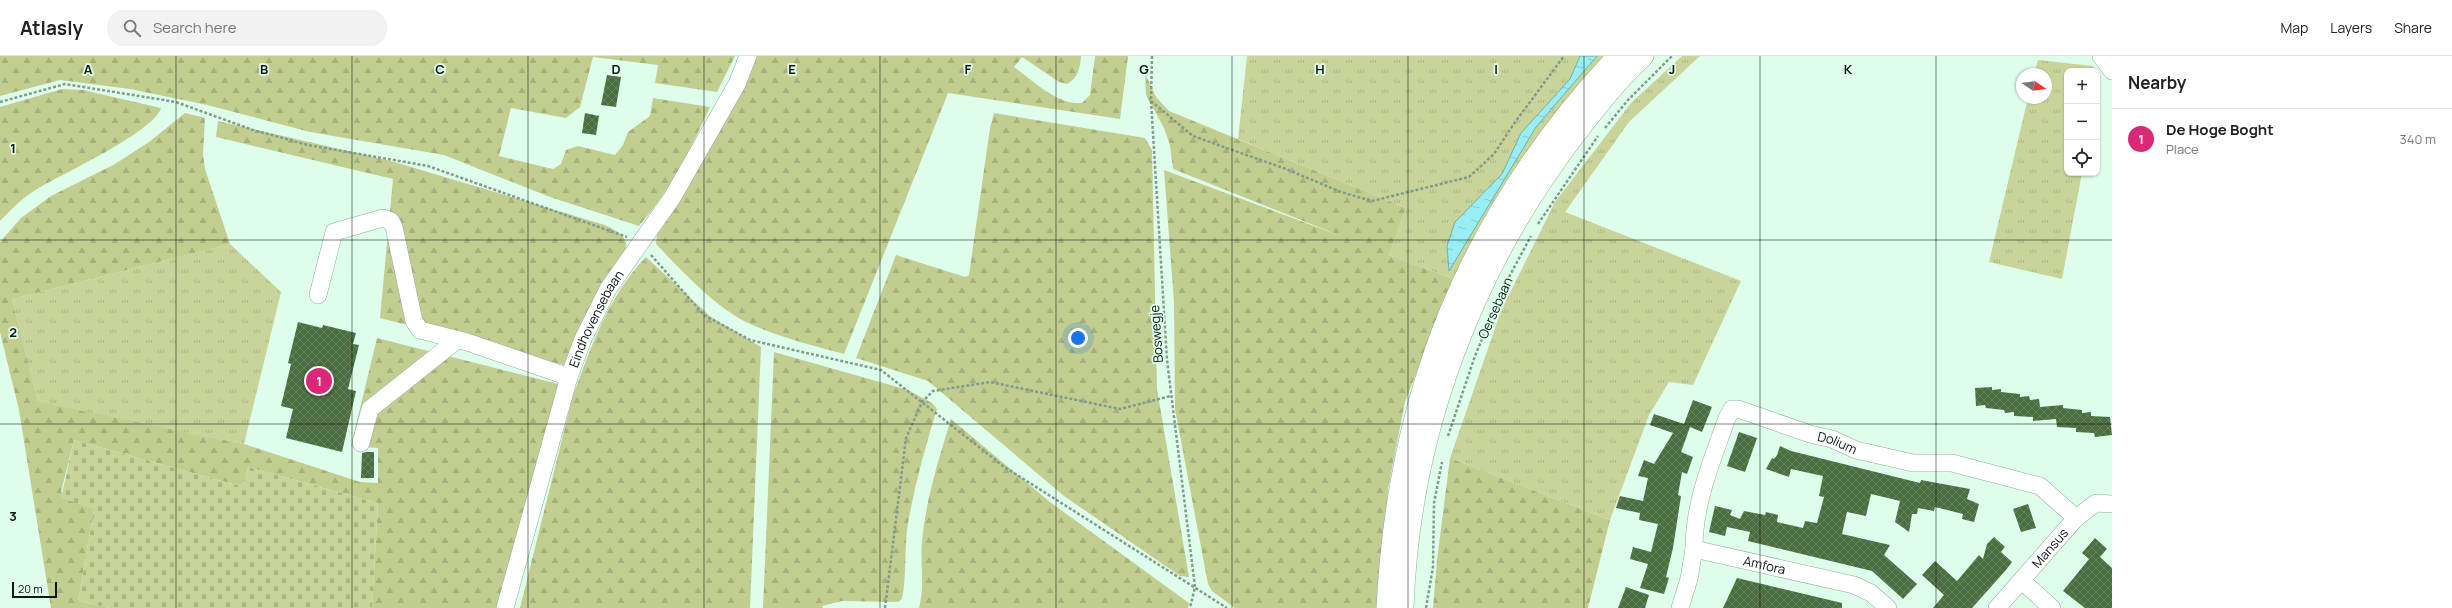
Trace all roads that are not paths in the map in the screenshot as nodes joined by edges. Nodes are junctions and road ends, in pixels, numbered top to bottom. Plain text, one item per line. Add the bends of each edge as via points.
1 (748, 56) edge
2 (1618, 56) edge
3 (1643, 56) edge
4 (2101, 56) edge
5 (2112, 71) edge
6 (318, 296) dead end
7 (457, 340) junction
8 (569, 377) junction
9 (361, 443) dead end
10 (2112, 504) edge
11 (2076, 518) junction
12 (1694, 549) junction
13 (2022, 581) junction
14 (505, 608) edge
15 (1387, 608) edge
16 (1403, 608) edge
17 (1680, 608) edge
18 (1888, 608) edge
19 (1997, 608) edge
20 (2052, 608) edge

1 - 8 street, Eindhovensebaan via 737,84 672,198 608,289 583,339
2 - 15 main road via 1574,105 1529,164 1491,225 1449,313 1424,382 1410,433 1393,529
3 - 16 main road, Oersebaan via 1590,115 1555,161 1509,233 1474,304 1444,381 1419,469 1408,540
4 - 5 street
6 - 7 street via 334,232 383,218 391,221 394,227 414,321 420,330
7 - 8 street
7 - 9 street via 370,409
8 - 14 street, Eindhovensebaan
10 - 11 street, Mansus via 2096,503
11 - 12 street, Dolium via 2040,486 1952,463 1914,463 1856,450 1832,439 1732,409 1706,476 1694,525
11 - 13 street, Mansus
12 - 17 street via 1689,579
12 - 18 street, Amfora via 1854,585 1871,593
13 - 19 street, Mansus
13 - 20 street

